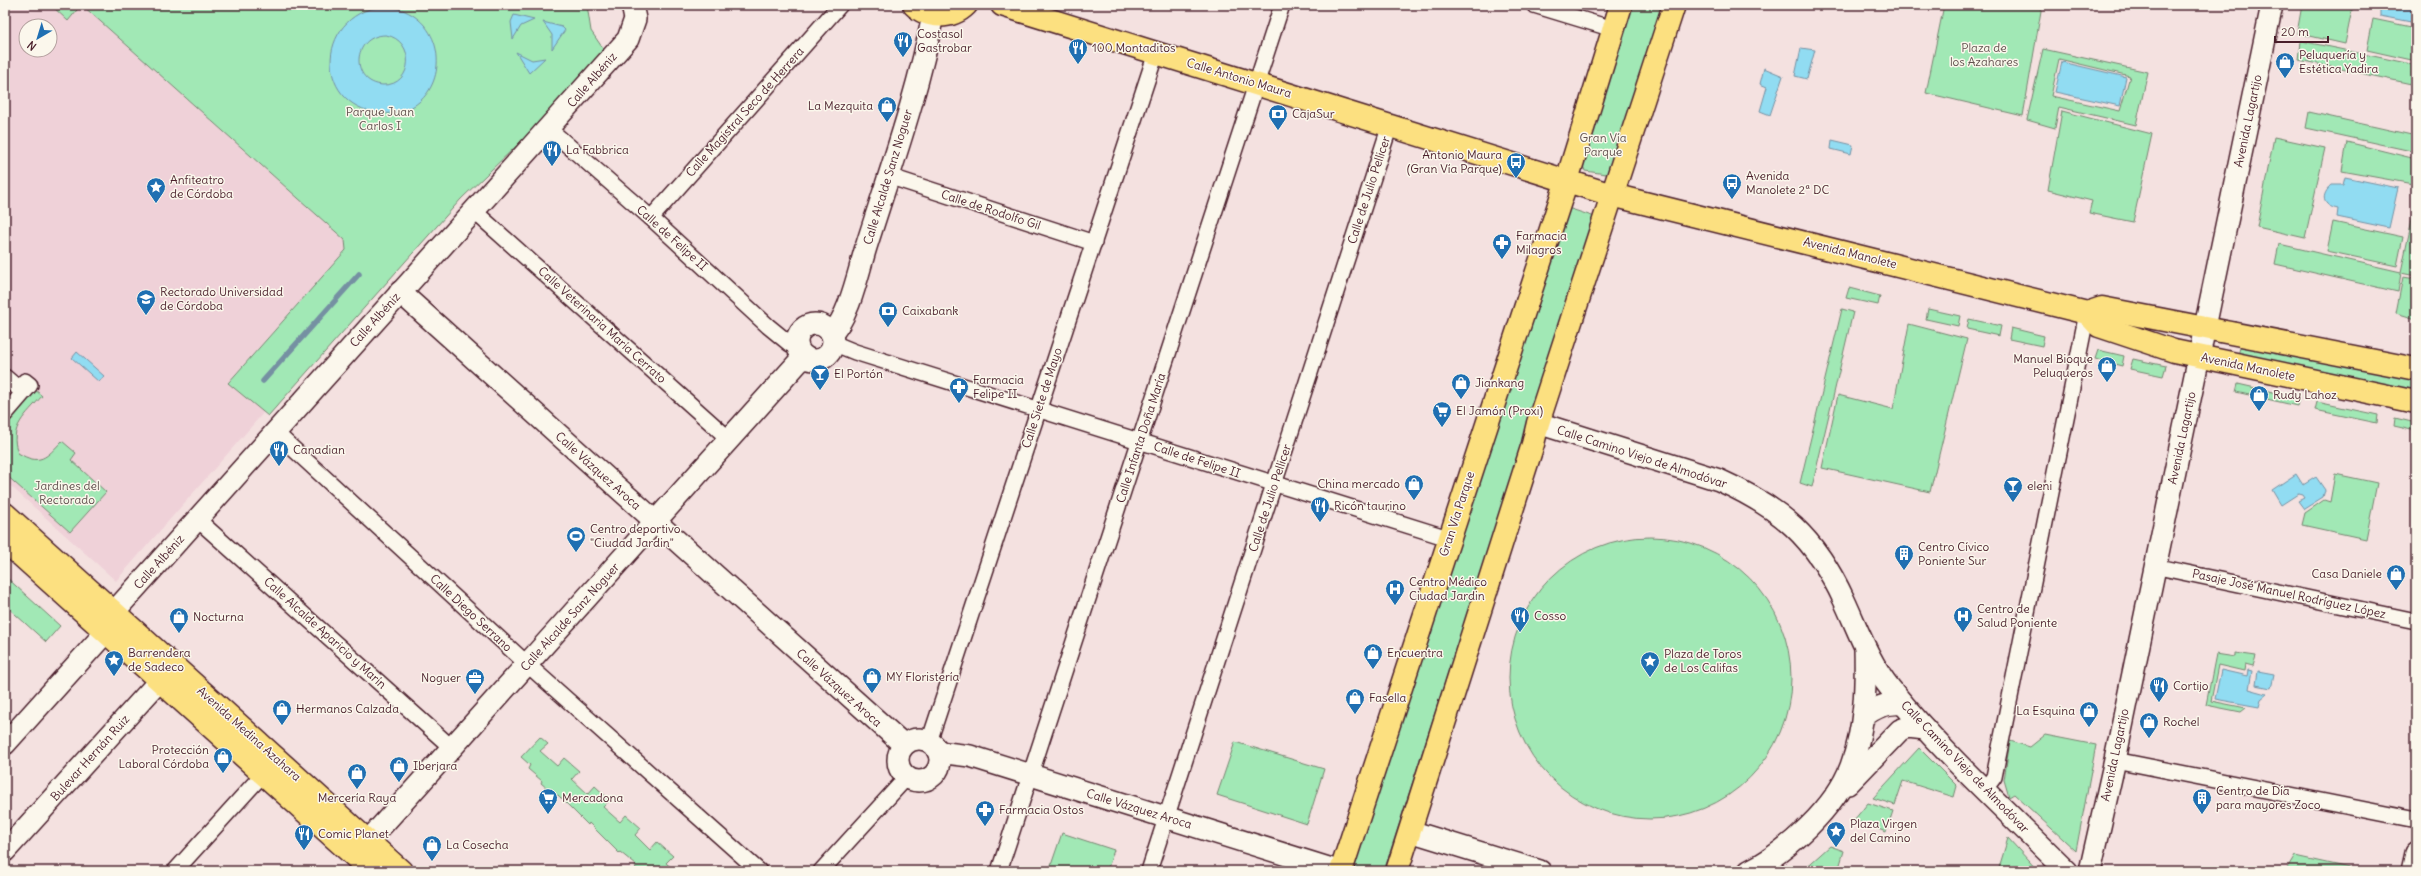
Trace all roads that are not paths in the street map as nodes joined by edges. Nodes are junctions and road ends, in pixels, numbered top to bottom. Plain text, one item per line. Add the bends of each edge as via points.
1 (632, 5) edge
2 (840, 5) edge
3 (966, 5) edge
4 (1002, 5) edge
5 (1282, 5) edge
6 (1534, 5) edge
7 (1621, 5) edge
8 (1674, 5) edge
9 (2272, 5) edge
10 (924, 10) edge
11 (1613, 30) junction
12 (1156, 54) junction
13 (1256, 83) junction
14 (1390, 125) junction
15 (548, 128) junction
16 (888, 176) junction
17 (1567, 180) junction
18 (1612, 195) junction
19 (474, 211) junction
20 (651, 218) junction
21 (1094, 243) junction
22 (400, 292) junction
23 (2087, 314) junction
24 (2204, 327) junction
25 (832, 338) junction
26 (801, 351) junction
27 (2199, 357) junction
28 (2416, 369) edge
29 (5, 377) edge
30 (2416, 402) edge
31 (1039, 408) junction
32 (5, 414) edge
33 (1538, 423) junction
34 (275, 432) junction
35 (729, 440) junction
36 (1139, 442) junction
37 (1274, 484) junction
38 (5, 514) edge
39 (197, 520) junction
40 (655, 522) junction
41 (1448, 538) junction
42 (5, 541) edge
43 (2163, 568) dead end
44 (114, 612) junction
45 (2416, 621) edge
46 (105, 634) junction
47 (1865, 648) junction
48 (527, 664) junction
49 (174, 665) junction
50 (160, 681) junction
51 (1903, 704) junction
52 (1862, 717) junction
53 (1925, 729) junction
54 (5, 744) edge
55 (904, 745) junction
56 (934, 747) junction
57 (452, 748) junction
58 (5, 755) edge
59 (2115, 760) junction
60 (263, 774) junction
61 (1031, 775) junction
62 (906, 778) junction
63 (1985, 789) junction
64 (1822, 810) junction
65 (1166, 817) junction
66 (2416, 820) edge
67 (1410, 831) junction
68 (5, 840) edge
69 (361, 849) junction
70 (5, 851) edge
71 (2416, 853) edge
72 (176, 871) edge
73 (371, 871) edge
74 (400, 871) edge
75 (759, 871) edge
76 (821, 871) edge
77 (999, 871) edge
78 (1149, 871) edge
79 (1340, 871) edge
80 (1396, 871) edge
81 (1540, 871) edge
82 (1749, 871) edge
83 (2067, 871) edge
84 (2090, 871) edge
85 (2412, 871) edge

1 - 15 street, Calle Albéniz via 635,19 628,39
2 - 20 street, Calle Magistral Seco de Herrera
3 - 10 main road via 948,15
4 - 12 main road, Calle Antonio Maura
5 - 13 street, Calle Infanta Doña María
6 - 11 street
7 - 11 main road, Gran Vía Parque
8 - 18 main road
9 - 24 street, Avenida Lagartijo
10 - 16 street, Calle Alcalde Sanz Noguer via 925,56
11 - 17 main road, Gran Vía Parque
12 - 13 main road, Calle Antonio Maura
12 - 21 street, Calle Siete de Mayo
13 - 14 main road, Calle Antonio Maura
13 - 36 street, Calle Infanta Doña María
14 - 17 main road, Calle Antonio Maura
14 - 37 street, Calle de Julio Pellicer
15 - 19 street, Calle Albéniz
15 - 20 street, Calle de Felipe II
16 - 21 street, Calle de Rodolfo Gil
16 - 25 street, Calle Alcalde Sanz Noguer via 848,303
17 - 18 main road
17 - 41 main road, Gran Vía Parque
18 - 23 main road, Avenida Manolete
18 - 33 main road
19 - 22 street, Calle Albéniz
19 - 35 street, Calle Veterinaria María Cerrato
20 - 26 street, Calle de Felipe II via 768,326
21 - 31 street, Calle Siete de Mayo
22 - 34 street, Calle Albéniz
22 - 40 street, Calle Vázquez Aroca
23 - 24 main road, Avenida Manolete via 2102,308
23 - 27 main road, Avenida Manolete via 2099,326
23 - 63 street via 1994,777
24 - 27 street, Avenida Lagartijo
24 - 28 main road, Avenida Manolete
25 - 26 street via 830,353 820,360 815,360
25 - 26 street via 823,326 812,325 803,330
25 - 31 street, Calle de Felipe II via 855,352
26 - 35 street, Calle Alcalde Sanz Noguer
27 - 30 main road, Avenida Manolete
27 - 59 street, Avenida Lagartijo
29 - 32 street via 19,389 25,381 30,385
31 - 36 street, Calle de Felipe II
31 - 56 street, Calle Siete de Mayo
33 - 47 street, Calle Camino Viejo de Almodóvar via 1718,480 1744,491 1771,507 1802,533 1827,566
33 - 67 main road
34 - 39 street, Calle Albéniz
34 - 48 street, Calle Diego Serrano
35 - 40 street, Calle Alcalde Sanz Noguer
36 - 37 street, Calle de Felipe II
36 - 61 street, Calle Infanta Doña María
37 - 41 street, Calle de Felipe II
37 - 65 street, Calle de Julio Pellicer
38 - 44 main road, Avenida Medina Azahara
39 - 44 street, Calle Albéniz
39 - 57 street, Calle Alcalde Aparicio y Marín
40 - 48 street, Calle Alcalde Sanz Noguer
40 - 55 street, Calle Vázquez Aroca
41 - 79 main road, Gran Vía Parque
42 - 46 main road, Avenida Medina Azahara
43 - 45 street, Pasaje José Manuel Rodríguez López
44 - 46 street, Calle Albéniz
44 - 49 main road, Avenida Medina Azahara
46 - 50 main road, Avenida Medina Azahara
46 - 54 street
47 - 51 street, Calle Camino Viejo de Almodóvar
47 - 52 street
48 - 57 street, Calle Alcalde Sanz Noguer
48 - 75 street, Calle Diego Serrano
49 - 50 street, Bulevar Hernán Ruiz
49 - 69 main road, Avenida Medina Azahara
50 - 60 main road, Avenida Medina Azahara
50 - 70 street, Bulevar Hernán Ruiz
51 - 52 street via 1881,706
51 - 53 street, Calle Camino Viejo de Almodóvar
52 - 64 street via 1850,767
53 - 63 street, Calle Camino Viejo de Almodóvar
53 - 64 street via 1908,727 1900,730
55 - 56 street via 916,739
55 - 62 street via 898,754 898,764
56 - 61 street, Calle Vázquez Aroca
56 - 62 street via 939,767 934,775 921,781
57 - 69 street, Calle Alcalde Sanz Noguer
58 - 68 street via 106,646 148,683
59 - 66 street
59 - 84 street, Avenida Lagartijo
60 - 69 main road, Avenida Medina Azahara
60 - 72 street
61 - 65 street, Calle Vázquez Aroca
61 - 77 street, Calle Infanta Doña María
62 - 76 street
63 - 83 street, Calle Camino Viejo de Almodóvar
64 - 82 street via 1789,846
65 - 78 street, Calle de Julio Pellicer
65 - 79 street, Calle Vázquez Aroca
67 - 80 main road
67 - 81 street
69 - 73 main road, Avenida Medina Azahara
69 - 74 main road, Avenida Medina Azahara
71 - 85 street

